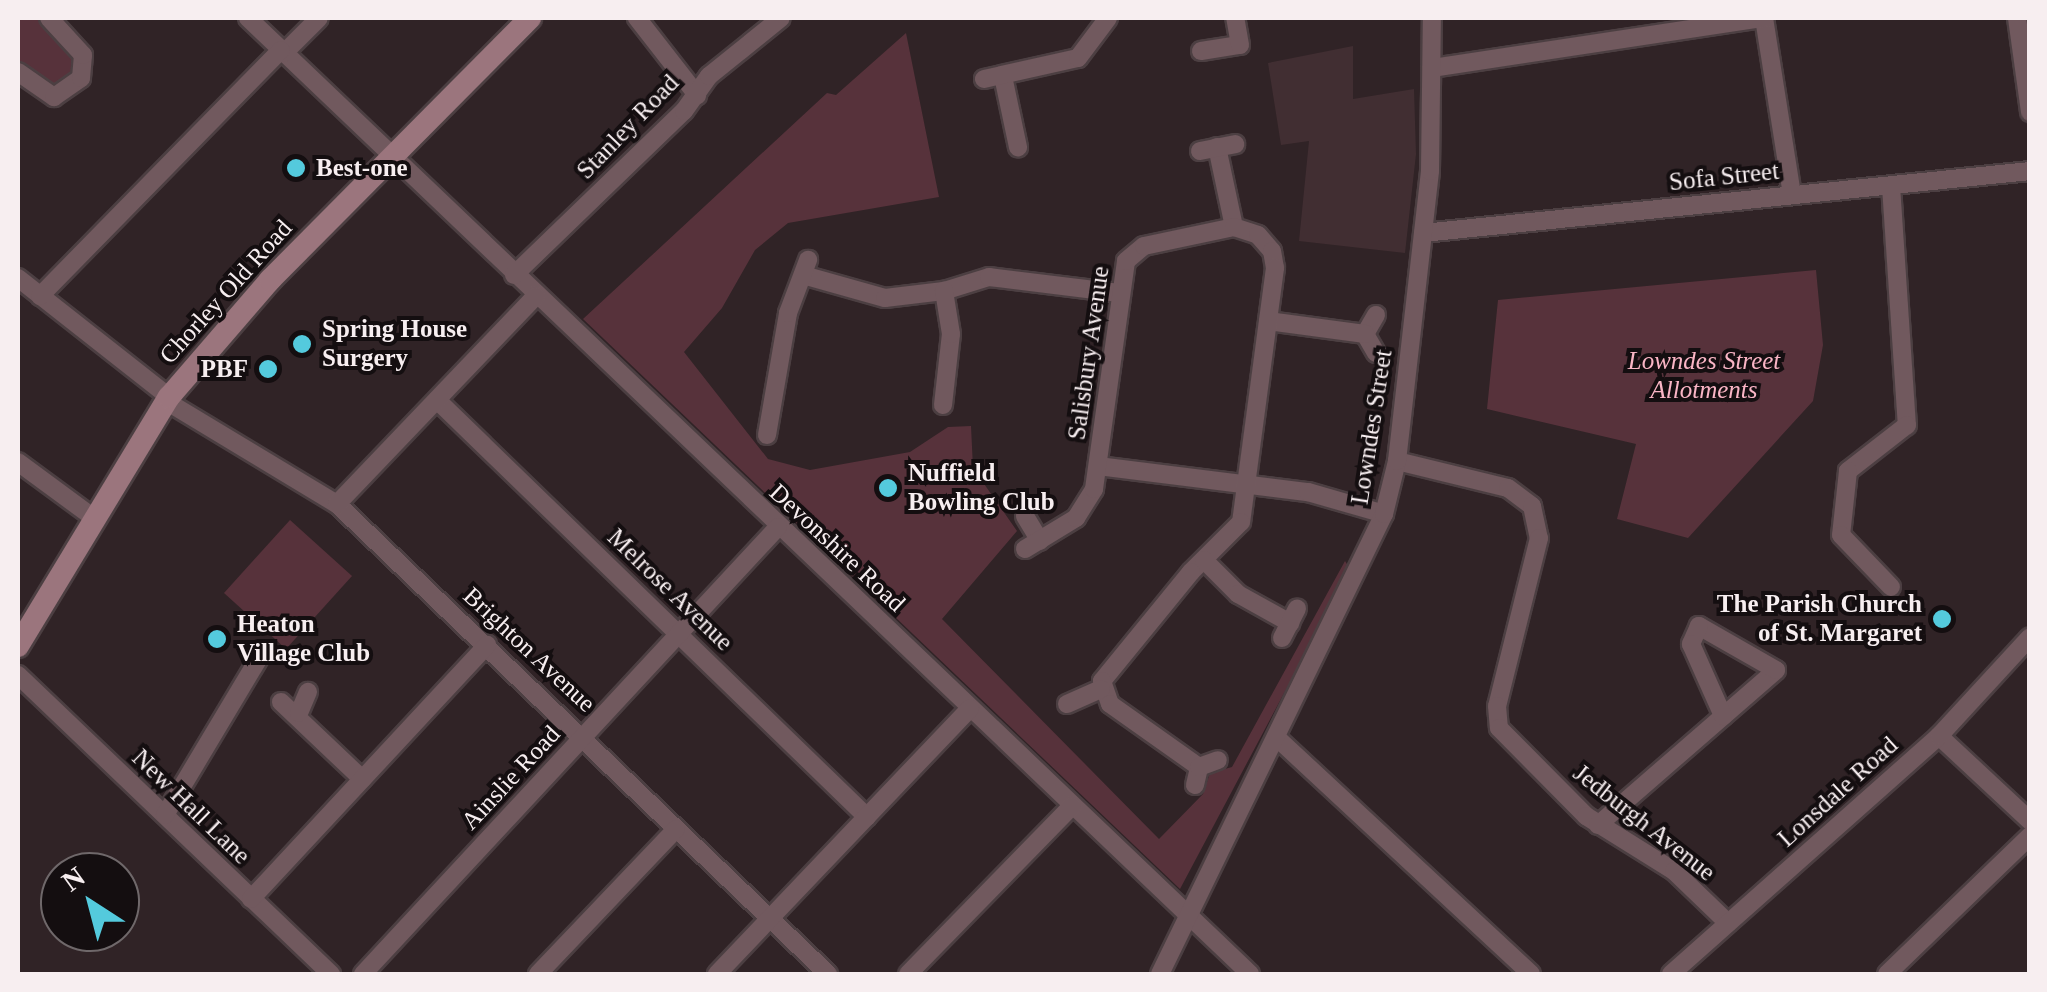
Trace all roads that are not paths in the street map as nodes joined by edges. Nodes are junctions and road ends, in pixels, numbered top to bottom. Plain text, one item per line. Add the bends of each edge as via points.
1 (49, 18) edge
2 (248, 18) edge
3 (319, 18) edge
4 (530, 18) edge
5 (782, 18) edge
6 (1108, 18) edge
7 (1235, 18) edge
8 (1432, 18) edge
9 (1764, 18) edge
10 (2017, 18) edge
11 (641, 23) edge
12 (282, 51) junction
13 (1200, 51) dead end
14 (1432, 68) junction
15 (18, 72) edge
16 (697, 95) junction
17 (2030, 112) edge
18 (1018, 146) dead end
19 (1217, 148) dead end
20 (390, 157) junction
21 (2029, 172) edge
22 (1891, 186) junction
23 (1792, 195) junction
24 (1234, 227) junction
25 (1423, 233) junction
26 (514, 275) junction
27 (18, 278) edge
28 (944, 291) junction
29 (1119, 292) junction
30 (40, 296) junction
31 (536, 296) junction
32 (1376, 315) dead end
33 (1268, 321) junction
34 (1365, 334) junction
35 (1376, 353) dead end
36 (926, 375) dead end
37 (946, 378) junction
38 (167, 399) junction
39 (437, 400) junction
40 (943, 404) dead end
41 (767, 436) dead end
42 (18, 462) edge
43 (1397, 462) junction
44 (1098, 466) junction
45 (1247, 483) junction
46 (337, 504) junction
47 (1384, 514) junction
48 (1026, 516) dead end
49 (94, 518) junction
50 (778, 527) junction
51 (1204, 560) junction
52 (1891, 588) dead end
53 (1290, 623) dead end
54 (680, 633) junction
55 (2030, 637) edge
56 (18, 644) edge
57 (487, 646) junction
58 (262, 653) dead end
59 (18, 675) edge
60 (1101, 688) junction
61 (308, 692) dead end
62 (281, 702) dead end
63 (1066, 704) dead end
64 (970, 708) junction
65 (299, 713) junction
66 (1723, 716) junction
67 (584, 736) junction
68 (1939, 736) junction
69 (1276, 737) junction
70 (1218, 760) dead end
71 (362, 779) junction
72 (1072, 806) junction
73 (165, 815) junction
74 (867, 817) junction
75 (2030, 821) edge
76 (1598, 825) junction
77 (676, 829) junction
78 (2030, 836) edge
79 (252, 899) junction
80 (1189, 916) junction
81 (770, 920) junction
82 (1728, 923) junction
83 (331, 974) edge
84 (363, 974) edge
85 (538, 974) edge
86 (718, 974) edge
87 (828, 974) edge
88 (908, 974) edge
89 (1160, 974) edge
90 (1250, 974) edge
91 (1531, 974) edge
92 (1671, 974) edge
93 (1888, 974) edge

1 - 15 street via 83,55 80,78 54,97
2 - 12 street, Devonshire Road
3 - 12 street
4 - 20 main road, Chorley Old Road
5 - 16 street, Stanley Road via 709,76
6 - 18 street via 1078,58 994,78 1021,117
7 - 13 street via 1240,45
8 - 14 street, Lowndes Street
9 - 14 street
9 - 23 street
10 - 17 street
11 - 16 street
12 - 20 street, Devonshire Road
12 - 30 street
14 - 25 street, Lowndes Street
16 - 26 street, Stanley Road
19 - 24 street
20 - 26 street, Devonshire Road
20 - 38 main road, Chorley Old Road
21 - 22 street, Sofa Street
22 - 23 street, Sofa Street
22 - 52 street via 1907,424 1861,457 1846,479 1844,542
23 - 25 street, Sofa Street
24 - 29 street, Salisbury Avenue via 1136,250 1122,270
24 - 33 street via 1251,230 1272,250
25 - 43 street, Lowndes Street
26 - 31 street, Devonshire Road
27 - 30 street, Brighton Avenue
28 - 29 street via 988,277
28 - 37 street via 951,334
28 - 41 street via 870,296 805,267 788,313 780,412
29 - 44 street, Salisbury Avenue
30 - 38 street, Brighton Avenue
31 - 39 street
31 - 50 street, Devonshire Road
32 - 34 street
33 - 34 street
33 - 45 street
34 - 35 street
36 - 37 street
37 - 40 street
38 - 46 street, Brighton Avenue
38 - 49 main road, Chorley Old Road
39 - 46 street
39 - 54 street, Melrose Avenue
42 - 49 street
43 - 47 street, Lowndes Street
43 - 76 street, Jedburgh Avenue via 1508,488 1532,506 1539,538 1497,717 1512,747
44 - 45 street
44 - 48 street, Salisbury Avenue via 1085,508 1032,545
45 - 47 street via 1325,494
45 - 51 street via 1236,531
46 - 57 street, Brighton Avenue
47 - 69 street, Lowndes Street
49 - 56 main road, Chorley Old Road
50 - 54 street, Ainslie Road
50 - 64 street, Devonshire Road
51 - 53 street via 1238,594
51 - 60 street
54 - 67 street, Ainslie Road
54 - 74 street, Melrose Avenue
55 - 68 street, Lonsdale Road
57 - 67 street, Brighton Avenue
57 - 71 street
58 - 73 street
59 - 73 street, New Hall Lane
60 - 63 street
60 - 70 street via 1110,704 1197,776
61 - 65 street
62 - 65 street
64 - 72 street, Devonshire Road
64 - 74 street
65 - 71 street
66 - 66 street via 1776,670 1699,626 1691,644
66 - 76 street
67 - 77 street, Brighton Avenue
67 - 84 street, Ainslie Road
68 - 75 street
68 - 82 street, Lonsdale Road
69 - 80 street, Lowndes Street
69 - 91 street
71 - 79 street
72 - 80 street, Devonshire Road
72 - 88 street
73 - 79 street, New Hall Lane
74 - 81 street
76 - 82 street, Jedburgh Avenue via 1674,871
77 - 81 street, Brighton Avenue
77 - 85 street
78 - 93 street
79 - 83 street, New Hall Lane
80 - 89 street, Lowndes Street
80 - 90 street, Devonshire Road
81 - 86 street
81 - 87 street, Brighton Avenue
82 - 92 street, Lonsdale Road

